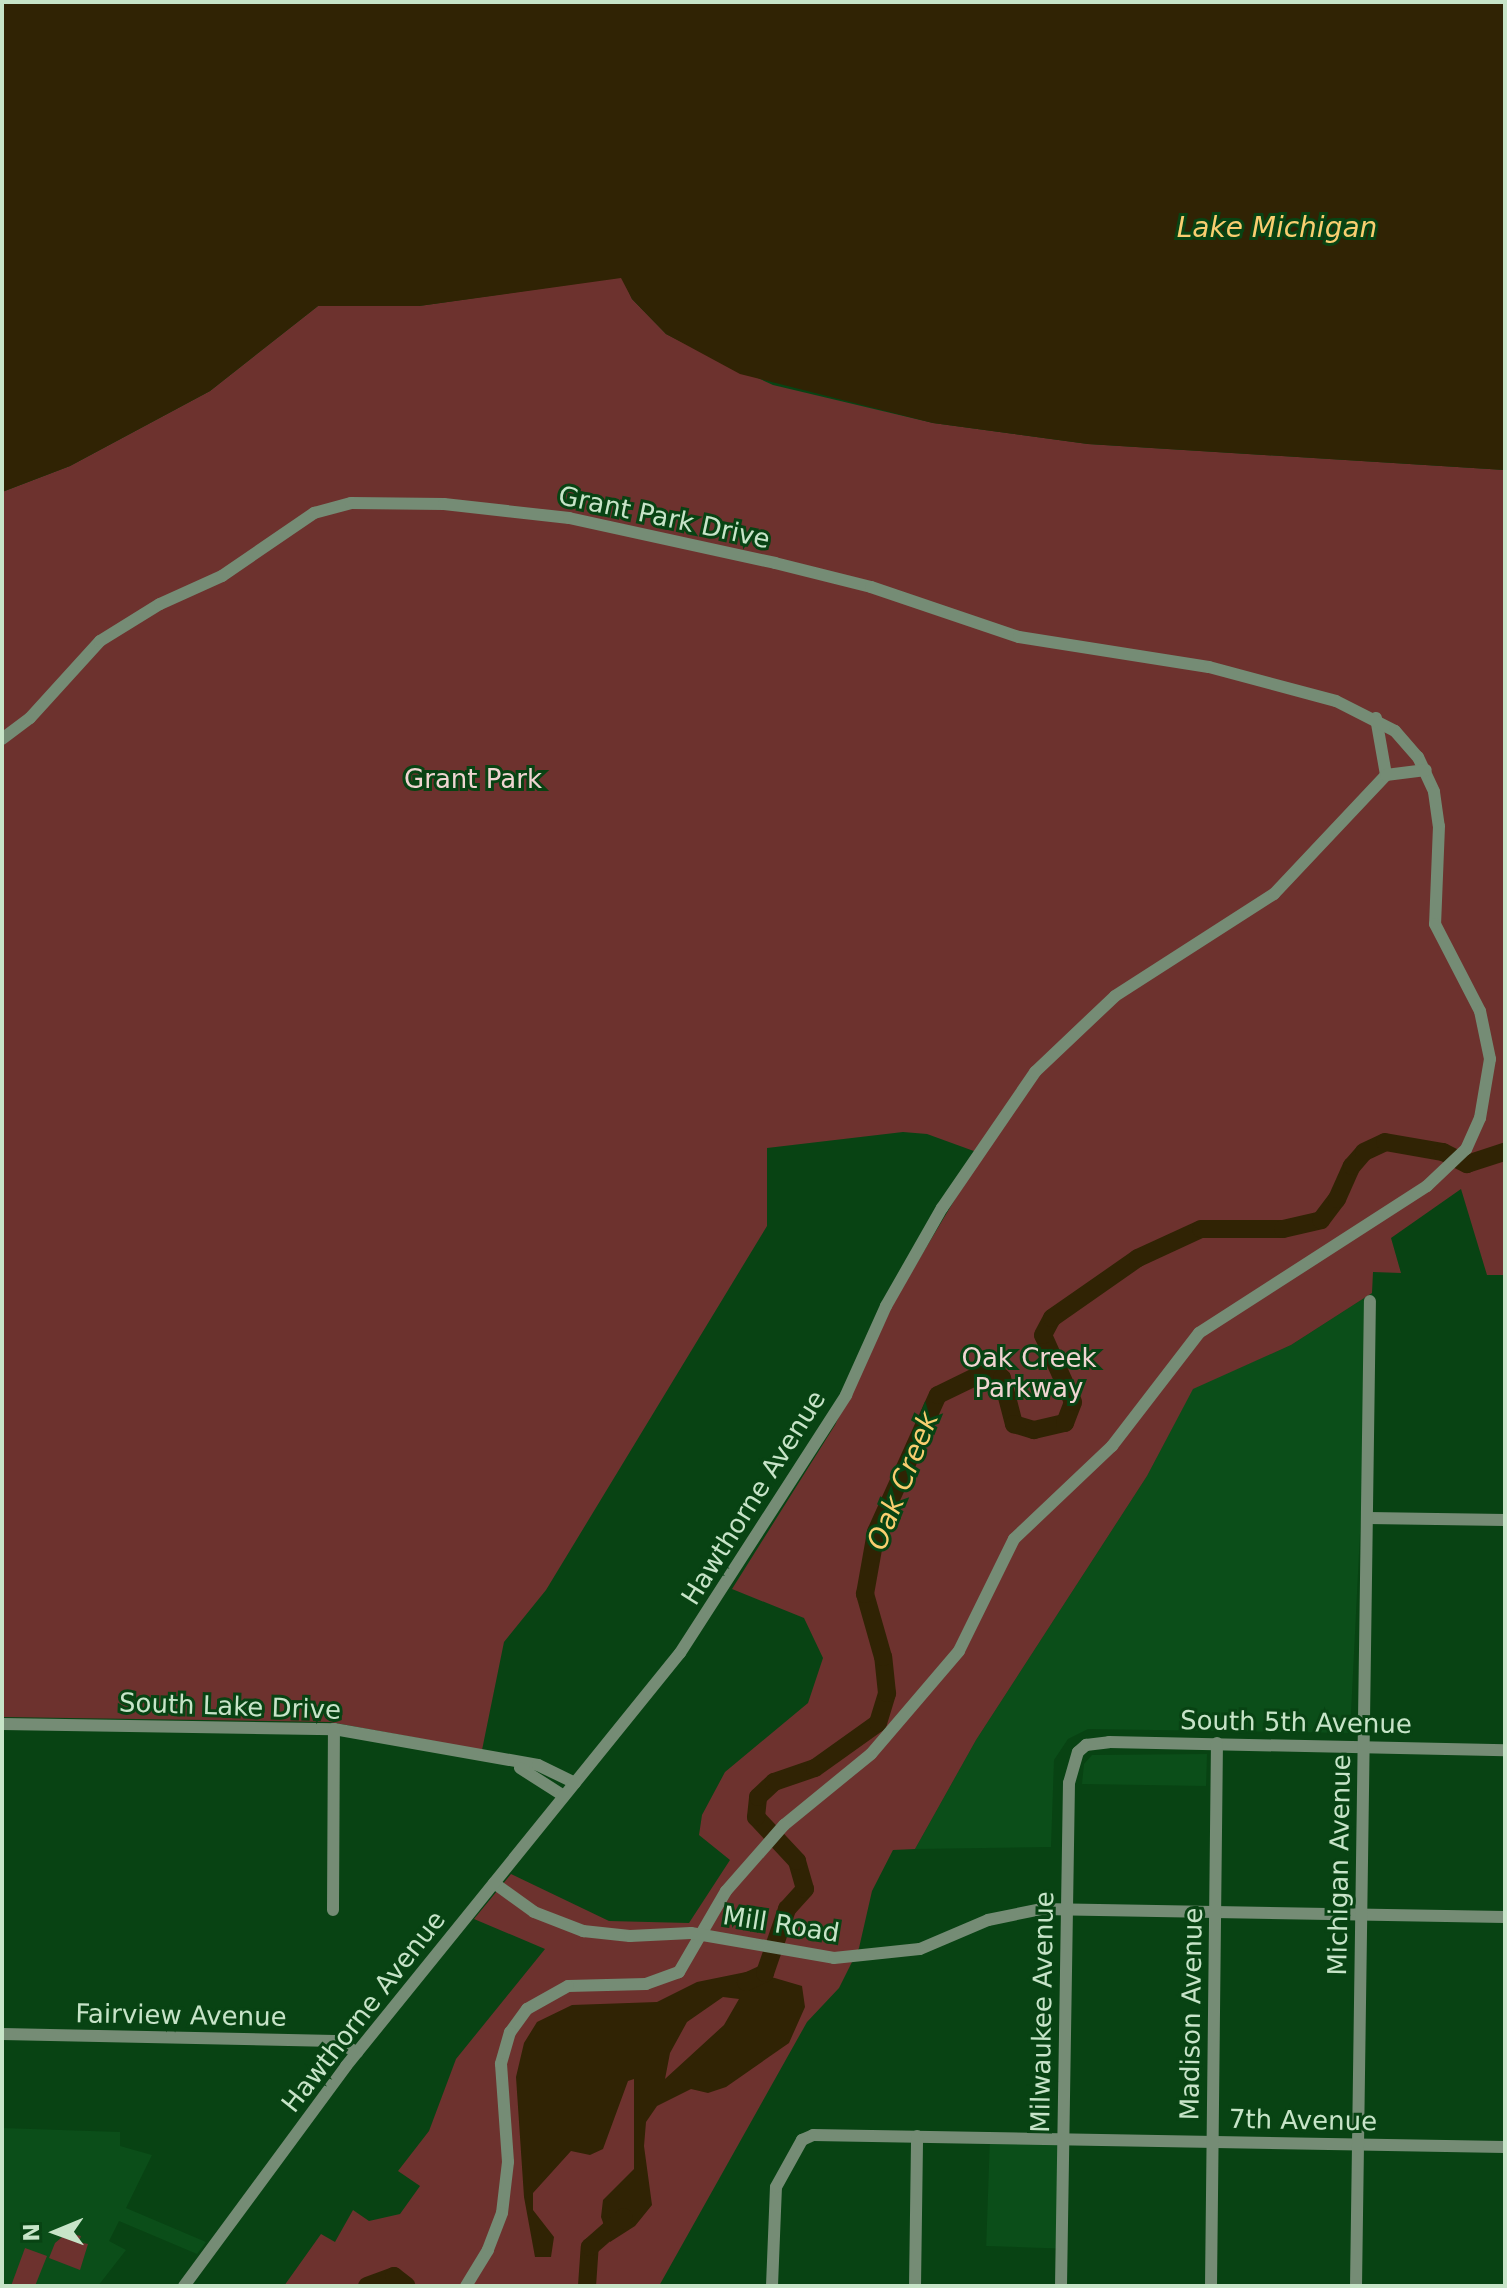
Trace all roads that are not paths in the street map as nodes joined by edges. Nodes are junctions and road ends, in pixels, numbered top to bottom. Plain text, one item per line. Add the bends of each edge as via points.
1 (1376, 718) junction
2 (2, 739) edge
3 (1426, 770) junction
4 (1386, 775) junction
5 (1370, 1301) dead end
6 (1368, 1518) junction
7 (1505, 1520) edge
8 (2, 1724) edge
9 (334, 1729) junction
10 (1217, 1743) junction
11 (1086, 1745) joint
12 (1364, 1747) junction
13 (1505, 1750) edge
14 (502, 1761) junction
15 (575, 1783) junction
16 (564, 1796) junction
17 (494, 1883) junction
18 (333, 1910) dead end
19 (1067, 1910) junction
20 (1216, 1911) junction
21 (1361, 1915) junction
22 (1505, 1917) edge
23 (702, 1935) junction
24 (2, 2034) edge
25 (357, 2052) junction
26 (917, 2136) junction
27 (1062, 2139) junction
28 (1213, 2142) junction
29 (1358, 2144) junction
30 (1505, 2147) edge
31 (184, 2286) edge
32 (466, 2286) edge
33 (772, 2286) edge
34 (915, 2286) edge
35 (1061, 2286) edge
36 (1211, 2286) edge
37 (1356, 2286) edge

1 - 2 street, Grant Park Drive via 1254,678 1019,637 871,587 628,531 501,509 372,502 314,513 222,576 130,620 100,641 30,718
1 - 3 street via 1395,731
1 - 4 street
3 - 4 street
3 - 23 street via 1439,813 1435,924 1480,1011 1490,1059 1480,1118 1466,1149 1445,1171 1199,1333 1112,1446 1014,1539 966,1642 881,1743 784,1825 719,1900
4 - 15 street, Hawthorne Avenue via 1336,834 1274,894 1115,996 1035,1072 942,1208 886,1306 846,1395 750,1551 680,1653
5 - 6 street, Michigan Avenue
6 - 7 street
6 - 12 street, Michigan Avenue
8 - 9 street, South Lake Drive
9 - 14 street, South Lake Drive
9 - 18 street
10 - 11 street, South 5th Avenue
10 - 12 street, South 5th Avenue
10 - 20 street, Madison Avenue
11 - 19 street, Milwaukee Avenue via 1070,1772
12 - 13 street, South 5th Avenue
12 - 21 street, Michigan Avenue
14 - 15 street, South Lake Drive via 553,1769
14 - 16 street, South Lake Drive via 541,1777
15 - 16 street, Hawthorne Avenue
16 - 17 street, Hawthorne Avenue
17 - 23 street, Mill Road via 534,1912 583,1931
17 - 25 street, Hawthorne Avenue
19 - 20 street, Mill Road
19 - 23 street, Mill Road via 1001,1915 935,1945 903,1953 834,1958
19 - 27 street, Milwaukee Avenue
20 - 21 street, Mill Road
20 - 28 street, Madison Avenue
21 - 22 street, Mill Road
21 - 29 street, Michigan Avenue
23 - 32 street via 690,1959 673,1976 646,1984 568,1986 536,2001 517,2021 501,2064 505,2194 488,2250
24 - 25 street, Fairview Avenue via 335,2041
25 - 31 street, Hawthorne Avenue
26 - 27 street, 7th Avenue
26 - 33 street, 7th Avenue via 813,2135 802,2140 776,2187
26 - 34 street
27 - 28 street, 7th Avenue
27 - 35 street, Milwaukee Avenue
28 - 29 street, 7th Avenue
28 - 36 street, Madison Avenue
29 - 30 street, 7th Avenue
29 - 37 street, Michigan Avenue

